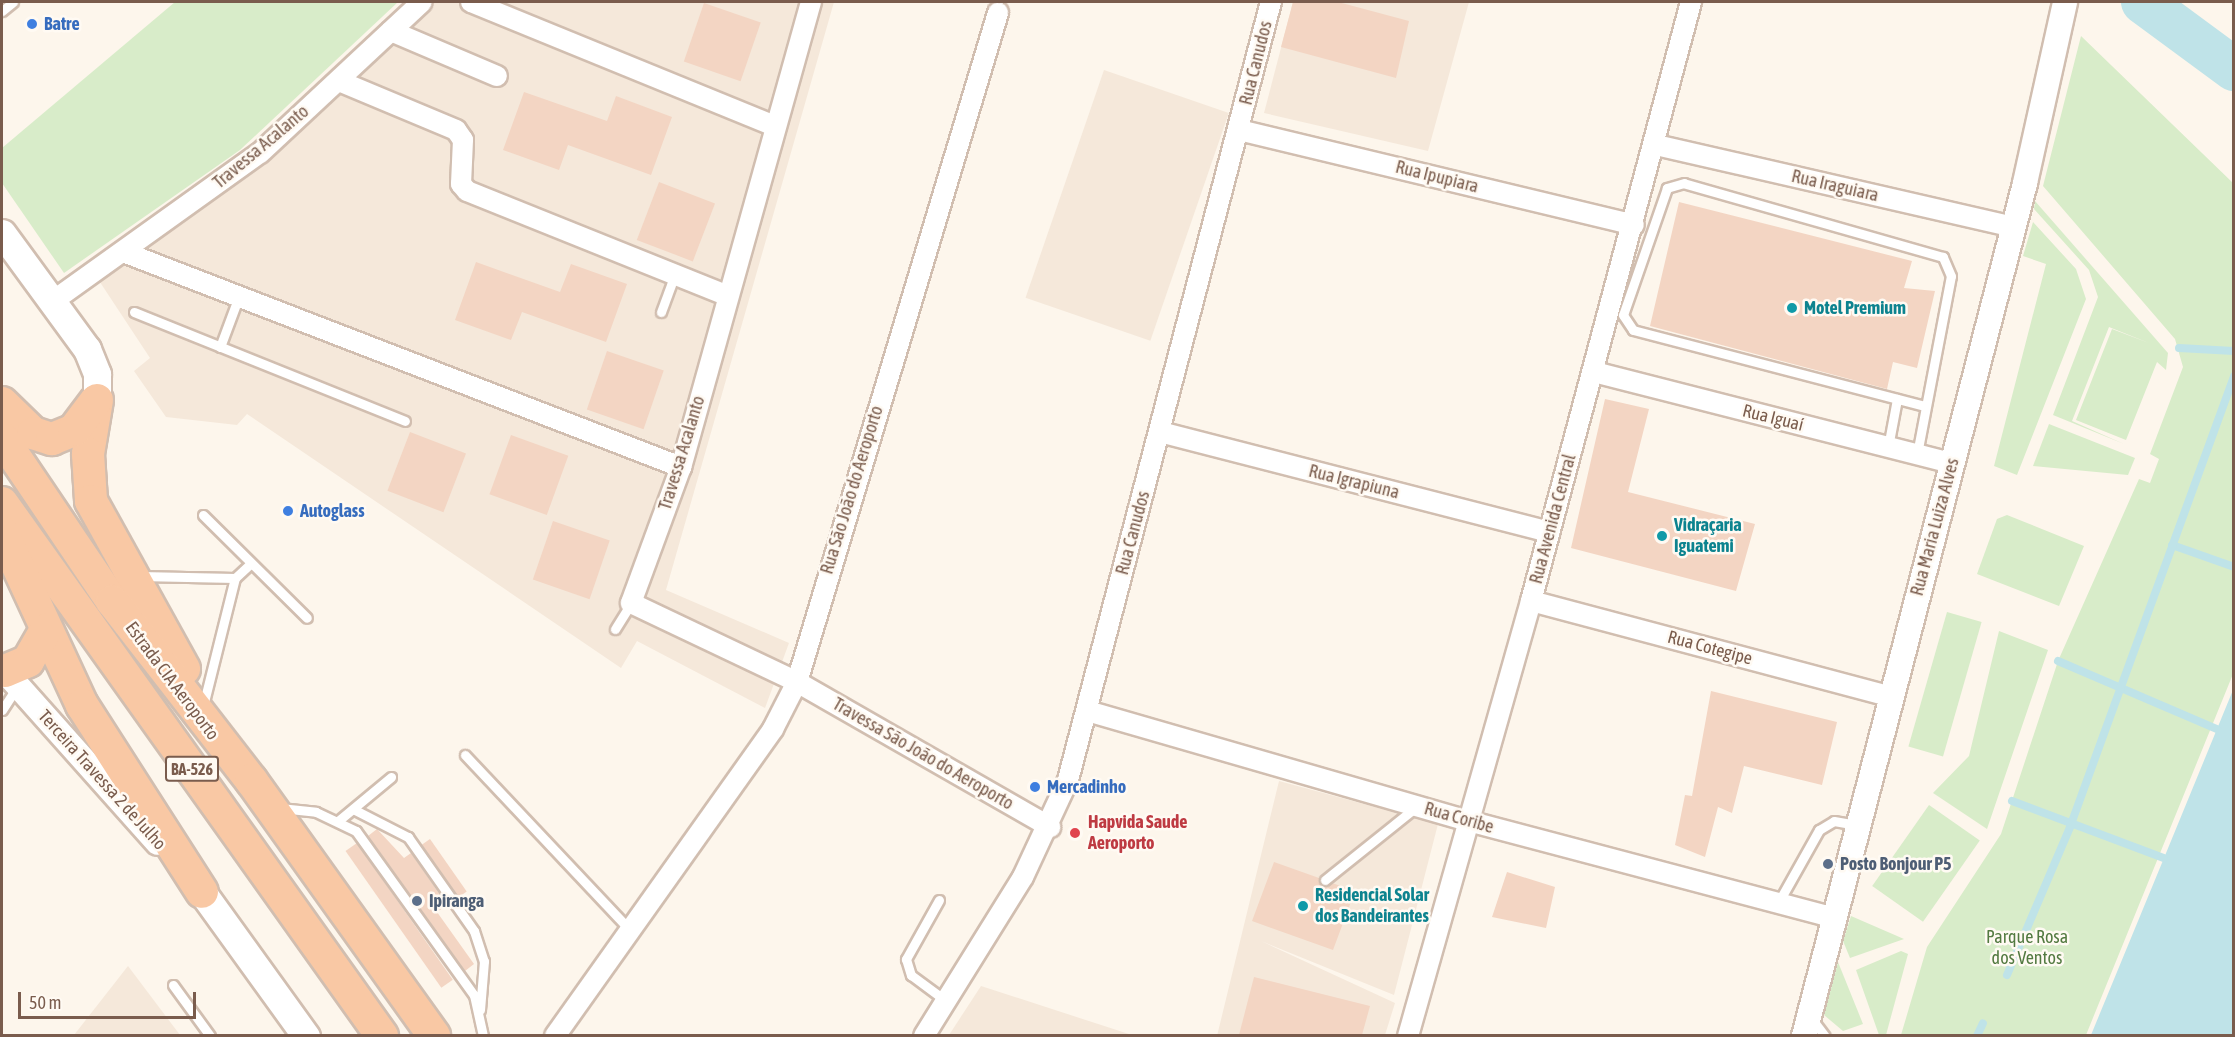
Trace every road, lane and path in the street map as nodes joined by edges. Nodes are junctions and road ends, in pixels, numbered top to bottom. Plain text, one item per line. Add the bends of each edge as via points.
1 (13, 2) edge
2 (422, 2) edge
3 (471, 2) edge
4 (811, 2) edge
5 (1271, 2) edge
6 (1692, 2) edge
7 (2063, 9) edge
8 (2, 12) edge
9 (998, 13) dead end
10 (391, 31) junction
11 (497, 76) dead end
12 (339, 81) junction
13 (773, 124) junction
14 (1239, 130) junction
15 (1656, 145) junction
16 (1634, 225) junction
17 (2014, 227) junction
18 (2, 233) edge
19 (126, 253) junction
20 (675, 274) junction
21 (726, 295) junction
22 (239, 296) junction
23 (53, 301) junction
24 (134, 312) dead end
25 (661, 312) dead end
26 (220, 346) junction
27 (1594, 372) junction
28 (1897, 399) junction
29 (97, 400) junction
30 (2, 403) edge
31 (1924, 406) junction
32 (405, 421) dead end
33 (1160, 432) junction
34 (2, 438) edge
35 (1888, 447) junction
36 (1917, 454) junction
37 (1952, 463) junction
38 (681, 467) junction
39 (2, 502) edge
40 (203, 515) dead end
41 (2, 532) edge
42 (1549, 532) junction
43 (250, 564) junction
44 (128, 576) junction
45 (235, 578) junction
46 (1531, 601) junction
47 (632, 603) junction
48 (307, 618) dead end
49 (615, 629) dead end
50 (46, 630) junction
51 (8, 675) edge
52 (797, 682) junction
53 (1889, 696) junction
54 (204, 702) junction
55 (2, 710) edge
56 (1087, 711) junction
57 (465, 755) dead end
58 (391, 777) dead end
59 (251, 780) junction
60 (1417, 806) junction
61 (271, 807) junction
62 (353, 809) junction
63 (339, 821) junction
64 (1468, 821) junction
65 (1857, 825) junction
66 (1050, 827) junction
67 (1325, 880) dead end
68 (202, 892) junction
69 (939, 900) dead end
70 (1778, 903) junction
71 (1834, 918) junction
72 (630, 930) junction
73 (173, 985) dead end
74 (946, 1001) junction
75 (480, 1016) junction
76 (1806, 1025) edge
77 (210, 1035) edge
78 (306, 1035) edge
79 (382, 1035) edge
80 (434, 1035) edge
81 (483, 1035) edge
82 (555, 1035) edge
83 (924, 1035) edge
84 (1408, 1035) edge
85 (1825, 1035) edge

1 - 8 lane
2 - 10 street, Travessa Acalanto
3 - 13 street
4 - 13 street, Travessa Acalanto
5 - 14 street, Rua Canudos
6 - 15 street, Rua Avenida Central
7 - 17 street, Rua Maria Luiza Alves
9 - 52 street, Rua São João do Aeroporto
10 - 11 street
10 - 12 street, Travessa Acalanto
12 - 19 street, Travessa Acalanto via 260,153
12 - 20 street via 456,130 463,140 461,184 467,191
13 - 21 street, Travessa Acalanto
14 - 16 street, Rua Ipupiara
14 - 33 street, Rua Canudos
15 - 16 street, Rua Avenida Central
15 - 17 street, Rua Iraguiara
16 - 27 street, Rua Avenida Central
17 - 37 street, Rua Maria Luiza Alves
18 - 23 main road
19 - 22 street
19 - 23 street, Travessa Acalanto
20 - 21 street
20 - 25 lane
21 - 38 street, Travessa Acalanto
22 - 26 lane
22 - 38 street
23 - 29 main road via 93,361
24 - 26 lane
26 - 32 lane
27 - 35 street, Rua Iguaí
27 - 42 street, Rua Avenida Central
28 - 31 lane
28 - 31 lane via 1628,325 1623,315 1667,188 1684,183 1939,252 1950,276
28 - 35 lane
29 - 30 highway via 74,430 52,439 33,433
29 - 44 highway via 88,454 91,501
31 - 36 lane
33 - 42 street, Rua Igrapiuna
33 - 56 street, Rua Canudos
34 - 59 highway, Estrada CIA Aeroporto / BA-526 via 112,601
35 - 36 street, Rua Iguaí
36 - 37 street, Rua Iguaí
37 - 53 street, Rua Maria Luiza Alves
38 - 47 street, Travessa Acalanto
39 - 79 highway, Estrada CIA Aeroporto / BA-526
40 - 43 lane
41 - 50 highway
42 - 46 street, Rua Avenida Central
43 - 45 lane
43 - 48 lane
44 - 45 lane
44 - 54 highway
45 - 54 lane
46 - 53 street, Rua Cotegipe
46 - 64 street, Rua Avenida Central
47 - 49 lane
47 - 52 street
50 - 51 highway via 27,661
50 - 68 highway via 82,705
51 - 55 lane
51 - 68 street, Terceira Travessa 2 de Julho
52 - 66 street, Travessa São João do Aeroporto
52 - 72 street, Rua São João do Aeroporto via 773,729
53 - 65 street, Rua Maria Luiza Alves
54 - 59 highway via 237,748
56 - 60 street, Rua Coribe
56 - 66 street, Rua Canudos
57 - 72 lane
58 - 62 lane
59 - 61 highway, Estrada CIA Aeroporto / BA-526
60 - 64 street, Rua Coribe
60 - 67 lane
61 - 63 lane
61 - 80 highway, Estrada CIA Aeroporto / BA-526
62 - 63 lane
62 - 75 lane via 408,837 474,931 484,961
63 - 75 lane via 369,851 474,995
64 - 70 street, Rua Coribe
64 - 84 street, Rua Avenida Central
65 - 70 lane via 1834,821 1819,830
65 - 71 street, Rua Maria Luiza Alves
66 - 74 street, Rua Canudos
68 - 78 main road
69 - 74 lane via 906,959 911,975
70 - 71 street, Rua Coribe
71 - 76 street, Rua Maria Luiza Alves
72 - 82 street, Rua São João do Aeroporto
73 - 77 lane
74 - 83 street, Rua Canudos
75 - 81 lane
76 - 85 lane

